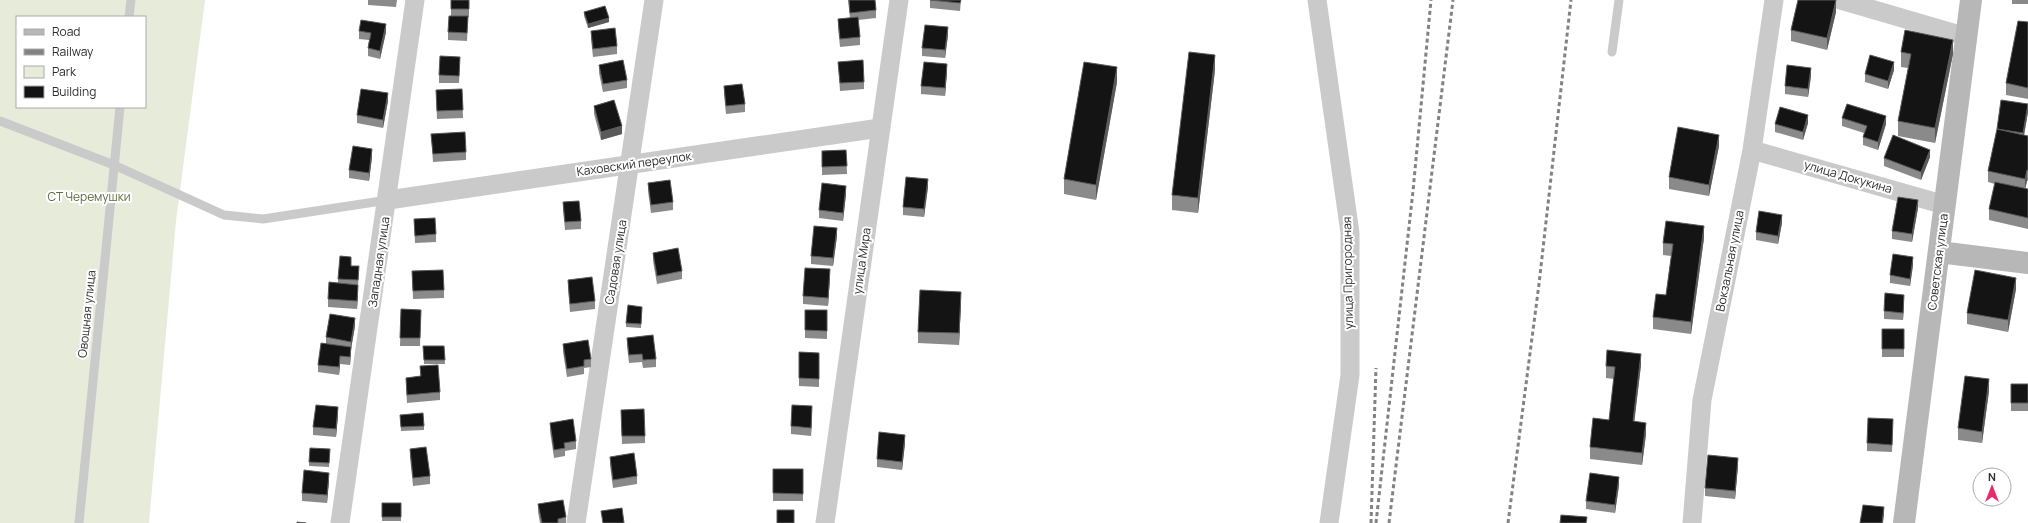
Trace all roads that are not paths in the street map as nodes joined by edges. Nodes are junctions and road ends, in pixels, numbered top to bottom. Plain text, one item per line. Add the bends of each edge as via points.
1 (131, 0) edge
2 (415, 0) edge
3 (654, 0) edge
4 (899, 0) edge
5 (1317, 0) edge
6 (1619, 0) edge
7 (1774, 0) edge
8 (1840, 0) edge
9 (1971, 0) edge
10 (129, 16) edge
11 (1967, 37) junction
12 (1612, 52) dead end
13 (120, 108) edge
14 (0, 121) edge
15 (880, 128) junction
16 (1752, 150) junction
17 (114, 165) junction
18 (630, 165) junction
19 (388, 200) junction
20 (1945, 205) junction
21 (1939, 252) junction
22 (2028, 263) edge
23 (78, 523) edge
24 (340, 523) edge
25 (576, 523) edge
26 (825, 523) edge
27 (1329, 523) edge
28 (1692, 523) edge
29 (1904, 523) edge

1 - 10 lane
2 - 19 street, Западная улица
3 - 18 street, Садовая улица
4 - 15 street, улица Мира
5 - 27 street, улица Пригородная via 1350,233 1350,375
6 - 12 lane
7 - 16 street, Вокзальная улица
8 - 11 street
9 - 11 main road, Советская улица
11 - 20 main road, Советская улица
13 - 17 lane, Овощная улица
14 - 17 lane
15 - 18 street, Каховский переулок
15 - 26 street, улица Мира
16 - 20 street, улица Докукина
16 - 28 street, Вокзальная улица via 1702,400
17 - 19 lane via 224,216 263,219
17 - 23 lane, Овощная улица
18 - 19 street, Каховский переулок
18 - 25 street, Садовая улица
19 - 24 street, Западная улица
20 - 21 main road, Советская улица
21 - 22 main road
21 - 29 main road, Советская улица

